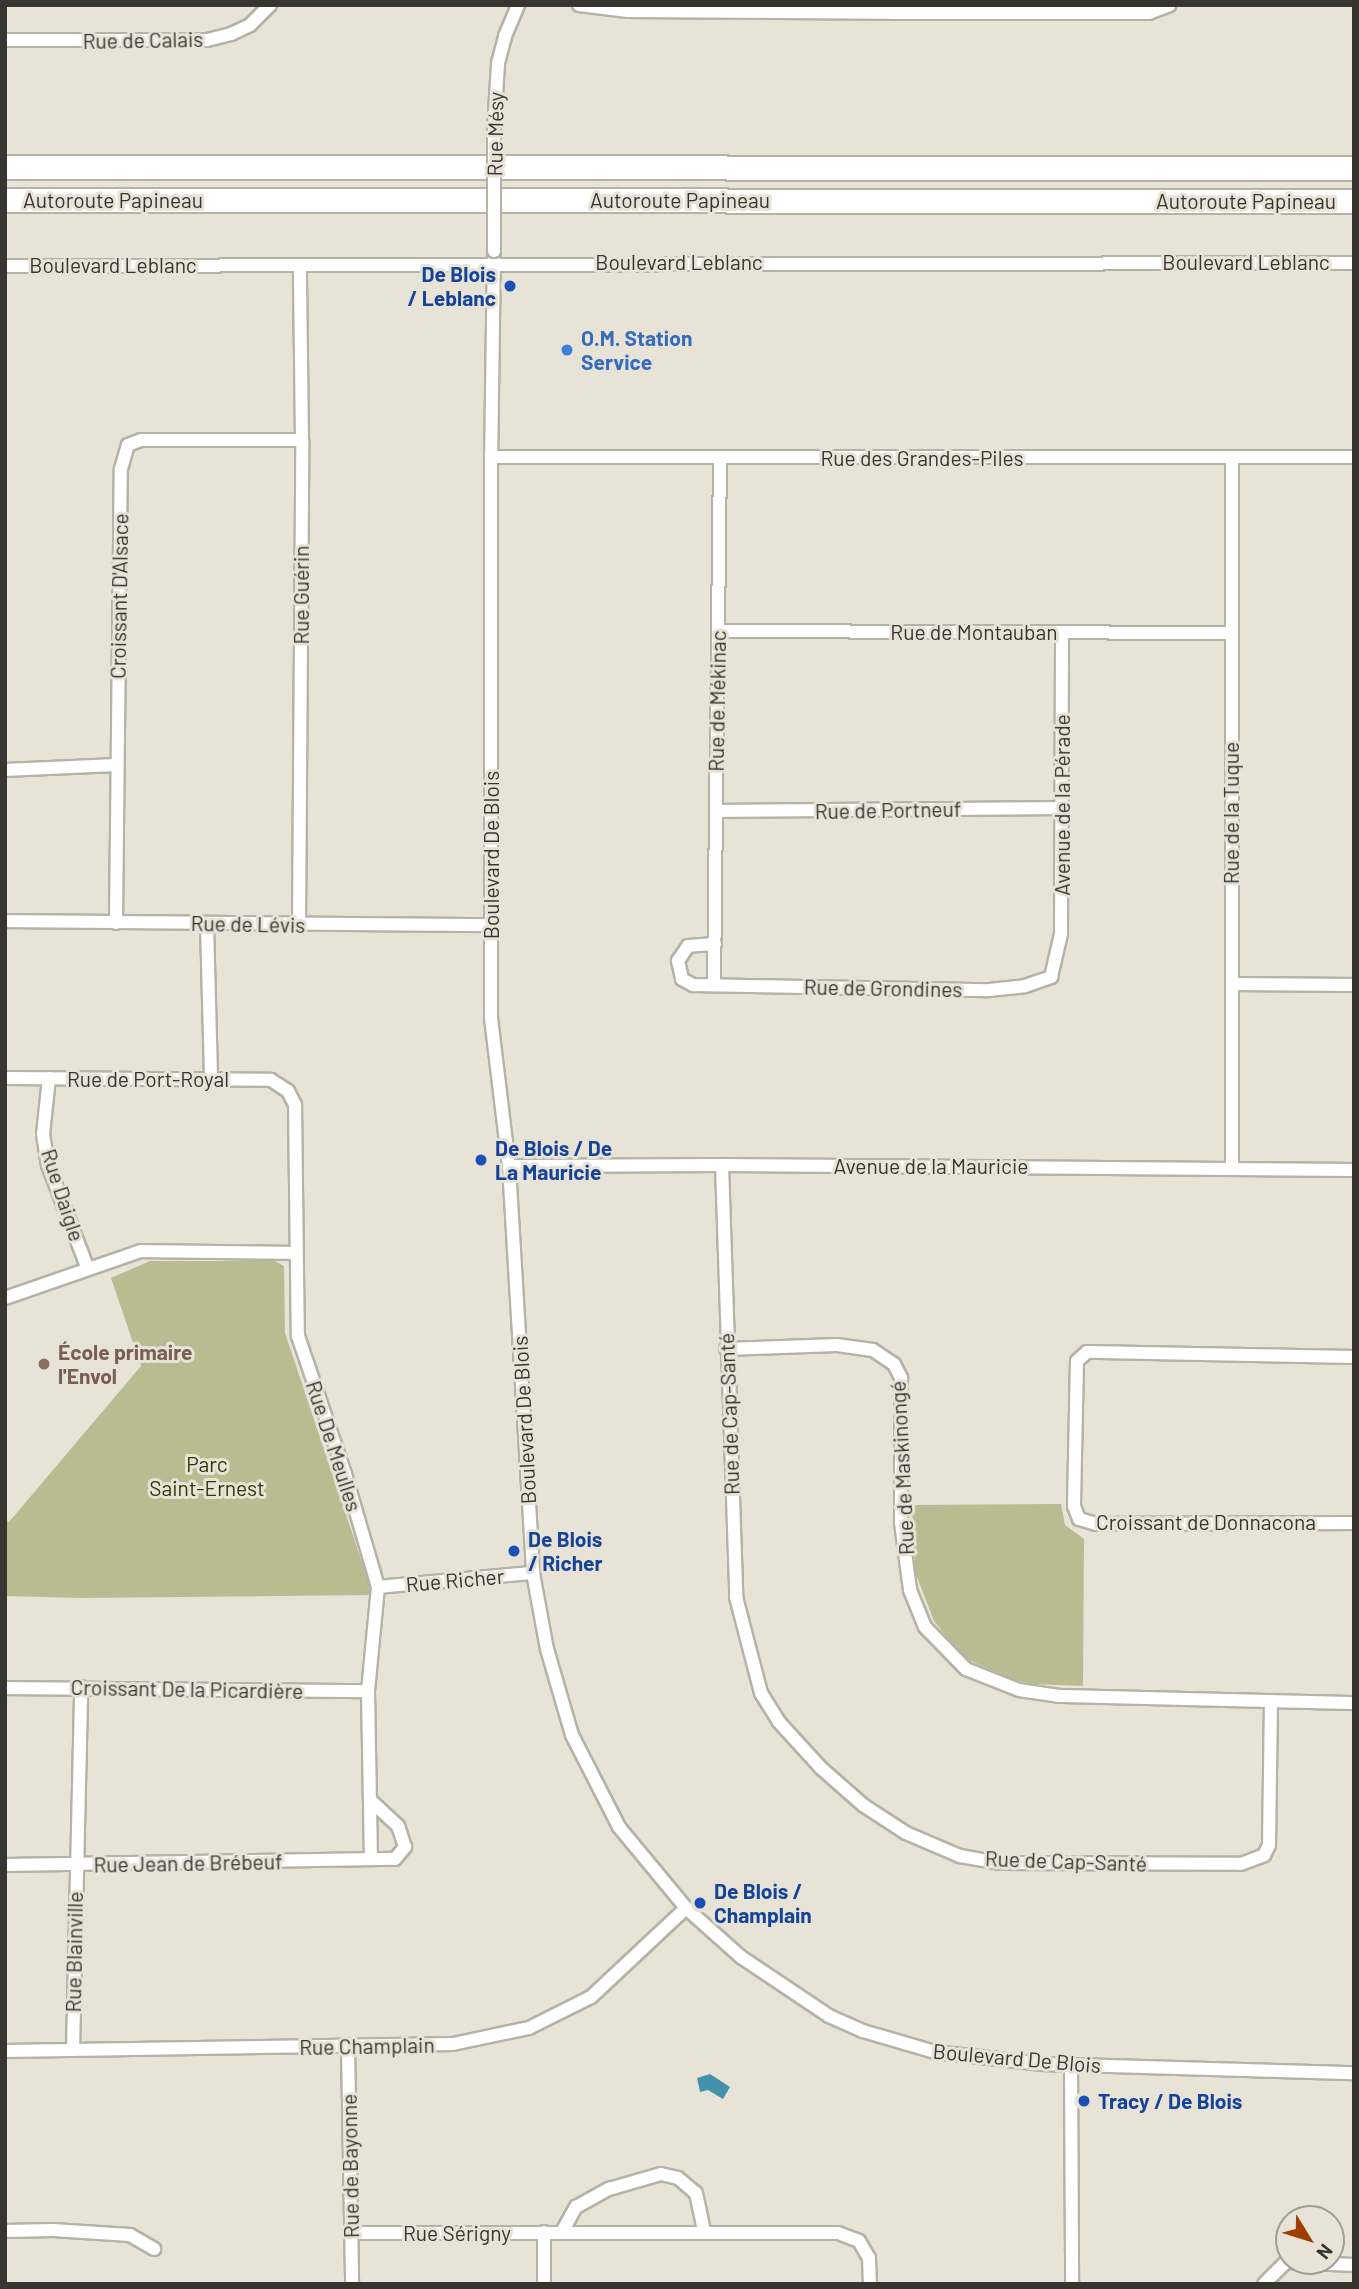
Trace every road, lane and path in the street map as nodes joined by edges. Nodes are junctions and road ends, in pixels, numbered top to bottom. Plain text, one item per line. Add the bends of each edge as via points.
1 (270, 5) edge
2 (518, 5) edge
3 (579, 5) edge
4 (1170, 5) edge
5 (5, 40) edge
6 (1354, 166) edge
7 (5, 167) edge
8 (5, 200) edge
9 (1354, 201) edge
10 (1354, 262) edge
11 (300, 265) junction
12 (5, 266) edge
13 (495, 266) junction
14 (302, 440) junction
15 (491, 457) junction
16 (1354, 457) edge
17 (720, 458) junction
18 (1231, 458) junction
19 (718, 631) junction
20 (1062, 633) junction
21 (1230, 633) junction
22 (116, 765) junction
23 (5, 770) edge
24 (1061, 808) junction
25 (716, 811) junction
26 (5, 921) edge
27 (116, 923) junction
28 (207, 924) junction
29 (299, 925) junction
30 (491, 925) junction
31 (715, 944) junction
32 (1051, 977) joint
33 (714, 984) junction
34 (1232, 984) junction
35 (1354, 985) edge
36 (5, 1078) edge
37 (49, 1078) junction
38 (211, 1079) junction
39 (288, 1091) joint
40 (722, 1165) junction
41 (509, 1166) junction
42 (1232, 1169) junction
43 (1354, 1170) edge
44 (295, 1253) junction
45 (88, 1269) junction
46 (5, 1298) edge
47 (726, 1349) junction
48 (1354, 1356) edge
49 (1354, 1523) edge
50 (533, 1573) junction
51 (377, 1587) junction
52 (80, 1686) junction
53 (5, 1688) edge
54 (368, 1691) junction
55 (1271, 1702) junction
56 (1354, 1703) edge
57 (372, 1802) junction
58 (371, 1858) junction
59 (5, 1865) edge
60 (75, 1865) junction
61 (686, 1908) junction
62 (348, 2047) junction
63 (72, 2050) junction
64 (5, 2051) edge
65 (1071, 2066) junction
66 (1354, 2073) edge
67 (5, 2231) edge
68 (544, 2232) junction
69 (562, 2232) junction
70 (704, 2232) junction
71 (351, 2233) junction
72 (154, 2249) dead end
73 (1354, 2264) edge
74 (1264, 2282) edge
75 (352, 2284) edge
76 (544, 2284) edge
77 (870, 2284) edge
78 (1072, 2284) edge

1 - 5 street, Rue de Calais via 250,25 207,40
2 - 13 street, Rue Mésy, bridge via 498,63
3 - 4 street via 628,11 878,13 1149,13
6 - 7 highway, Autoroute Papineau
8 - 9 highway, Autoroute Papineau
10 - 13 street, Boulevard Leblanc via 578,262
11 - 12 street, Boulevard Leblanc
11 - 13 street, Boulevard Leblanc
11 - 14 street, Rue Guérin
13 - 15 street, Boulevard De Blois
14 - 22 street, Croissant D'Alsace via 141,440 128,445 121,469
14 - 29 street, Rue Guérin
15 - 17 street, Rue des Grandes-Piles
15 - 30 street, Boulevard De Blois
16 - 18 street, Rue des Grandes-Piles
17 - 18 street, Rue des Grandes-Piles
17 - 19 street, Rue de Mékinac
18 - 21 street, Rue de la Tuque
19 - 20 street, Rue de Montauban
19 - 25 street, Rue de Mékinac
20 - 21 street, Rue de Montauban
20 - 24 street, Avenue de la Pérade
21 - 34 street, Rue de la Tuque
22 - 23 street
22 - 27 street, Croissant D'Alsace
24 - 25 street, Rue de Portneuf
24 - 32 street, Avenue de la Pérade via 1061,934
25 - 31 street, Rue de Mékinac
26 - 27 street, Rue de Lévis
27 - 28 street, Rue de Lévis
28 - 29 street, Rue de Lévis
28 - 38 street
29 - 30 street, Rue de Lévis
30 - 41 street, Boulevard De Blois via 491,1018
31 - 33 street, Rue de Mékinac
31 - 33 street via 688,946 678,961 682,979 693,985
32 - 33 street, Rue de Grondines via 989,990
34 - 35 street
34 - 42 street, Rue de la Tuque
36 - 37 street, Rue de Port-Royal
37 - 38 street, Rue de Port-Royal
37 - 45 street, Rue Daigle via 43,1134 48,1165
38 - 39 street, Rue de Port-Royal via 271,1080
39 - 44 street, Rue De Meulles via 295,1105
40 - 41 street, Avenue de la Mauricie
40 - 42 street, Avenue de la Mauricie
40 - 47 street, Rue de Cap-Santé
41 - 50 street, Boulevard De Blois
42 - 43 street, Avenue de la Mauricie
44 - 45 street via 141,1251
44 - 51 street, Rue De Meulles via 298,1336
45 - 46 street
47 - 55 street, Rue de Maskinongé via 837,1345 873,1350 894,1364 901,1378 901,1523 910,1590 925,1627 966,1669 1018,1690 1060,1696
47 - 55 street, Rue de Cap-Santé via 736,1597 761,1692 779,1722 821,1768 863,1805 906,1833 960,1856 999,1863 1241,1864 1264,1855 1269,1845
48 - 49 street, Croissant de Donnacona via 1087,1352 1077,1361 1074,1506 1079,1519 1096,1524
50 - 51 street, Rue Richer
50 - 61 street, Boulevard De Blois via 547,1649 572,1735 620,1827
51 - 54 street, Rue De Meulles
52 - 53 street, Croissant De la Picardière
52 - 54 street, Croissant De la Picardière
52 - 60 street, Rue Blainville
54 - 57 street, Rue De Meulles
55 - 56 street, Rue de Maskinongé
57 - 58 street, Rue De Meulles
57 - 58 street via 398,1826 405,1847 395,1859
58 - 60 street, Rue Jean de Brébeuf
59 - 60 street, Rue Jean de Brébeuf
60 - 63 street, Rue Blainville
61 - 62 street, Rue Champlain via 590,1997 529,2028 453,2044
61 - 65 street, Boulevard De Blois via 741,1957 829,2016 863,2031 947,2054
62 - 63 street, Rue Champlain
62 - 71 street, Rue de Bayonne
63 - 64 street, Rue Champlain
65 - 66 street, Boulevard De Blois
65 - 78 street
67 - 72 street via 130,2235
68 - 69 street, Rue Sérigny
68 - 71 street, Rue Sérigny
68 - 76 street
69 - 70 street, Rue Sérigny
69 - 70 street via 576,2207 609,2189 661,2174 678,2178 696,2193
70 - 77 street, Rue Sérigny via 838,2233 859,2241 869,2258
71 - 75 street, Rue de Bayonne
73 - 74 street via 1286,2262

